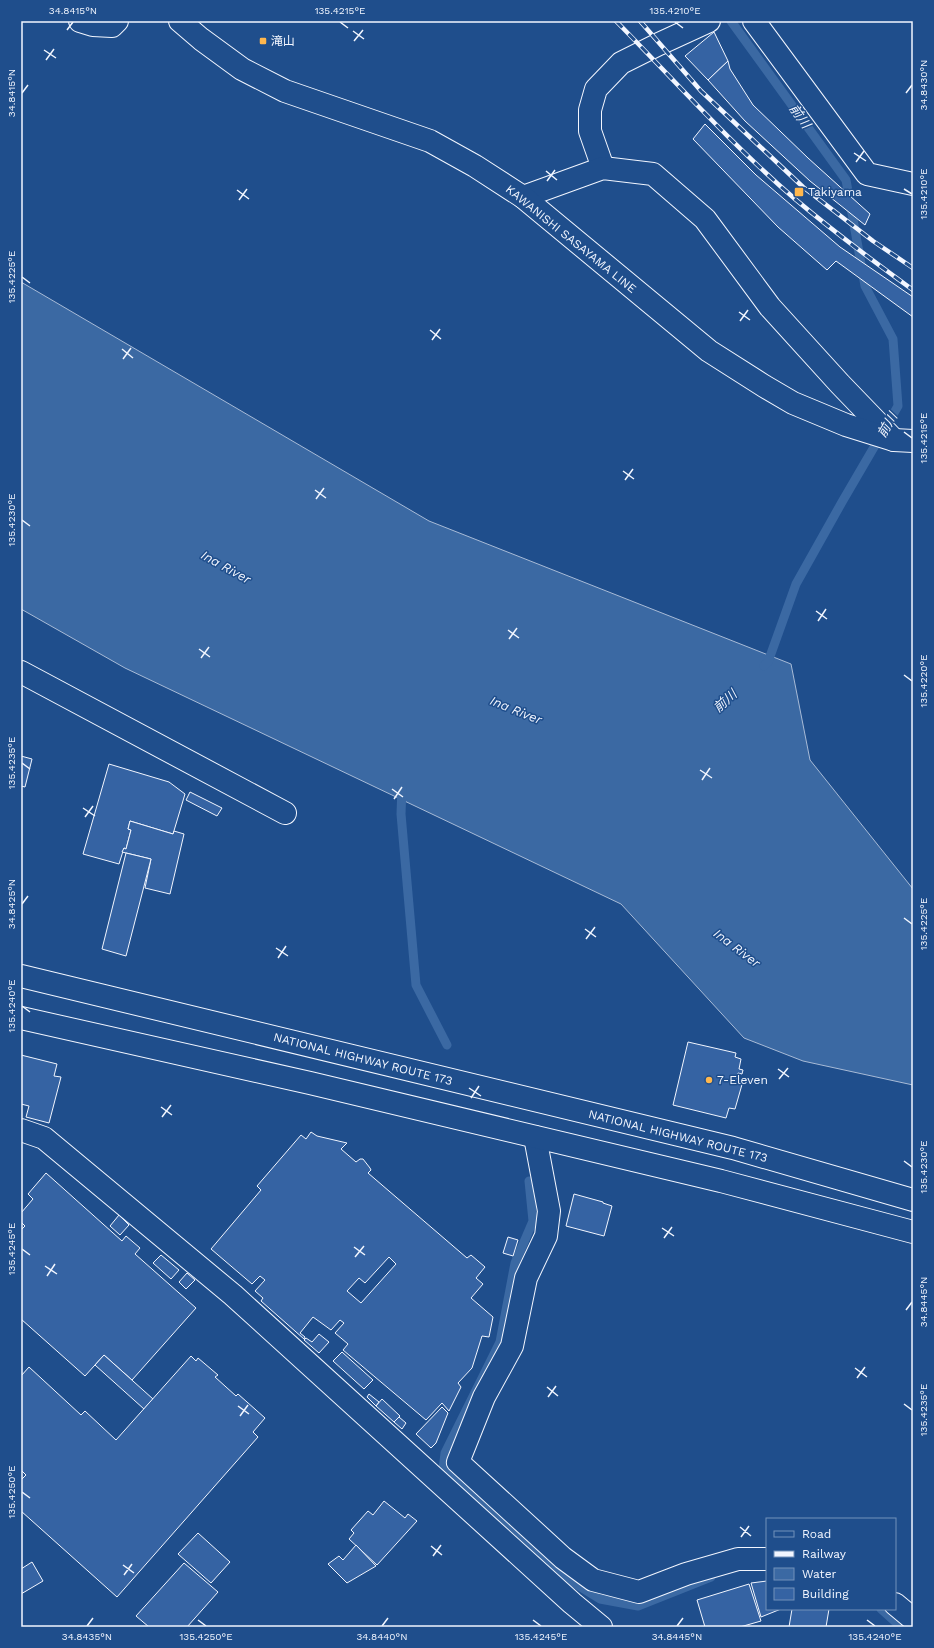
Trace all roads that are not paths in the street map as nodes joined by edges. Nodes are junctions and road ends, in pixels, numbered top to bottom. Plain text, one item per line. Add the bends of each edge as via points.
1 (80, 21) edge
2 (117, 21) edge
3 (180, 21) edge
4 (709, 21) edge
5 (754, 21) edge
6 (673, 28) edge
7 (603, 168) junction
8 (913, 184) edge
9 (523, 197) junction
10 (903, 440) edge
11 (21, 672) edge
12 (285, 813) dead end
13 (21, 976) edge
14 (21, 1018) edge
15 (21, 1130) edge
16 (536, 1137) junction
17 (913, 1200) edge
18 (913, 1232) edge
19 (766, 1559) edge
20 (593, 1580) junction
21 (572, 1603) junction
22 (601, 1627) edge

1 - 2 main road via 112,26
3 - 9 main road, KAWANISHI SASAYAMA LINE via 242,69 285,91 430,141
4 - 6 main road
5 - 8 main road via 867,174
6 - 7 main road via 621,63 596,90 590,110 590,131
7 - 9 main road
7 - 10 main road via 653,174 705,219 770,307 840,384
9 - 10 main road, KAWANISHI SASAYAMA LINE via 709,351 751,379 793,403 839,422
11 - 12 main road
13 - 17 main road, NATIONAL HIGHWAY ROUTE 173 via 733,1148
14 - 16 main road
15 - 21 main road via 44,1138 233,1295
16 - 18 main road via 721,1181
16 - 20 main road via 549,1211 546,1236 526,1278 512,1346 484,1396 458,1462 563,1558
19 - 20 main road via 738,1559 686,1574 639,1592
20 - 21 main road
21 - 22 main road

